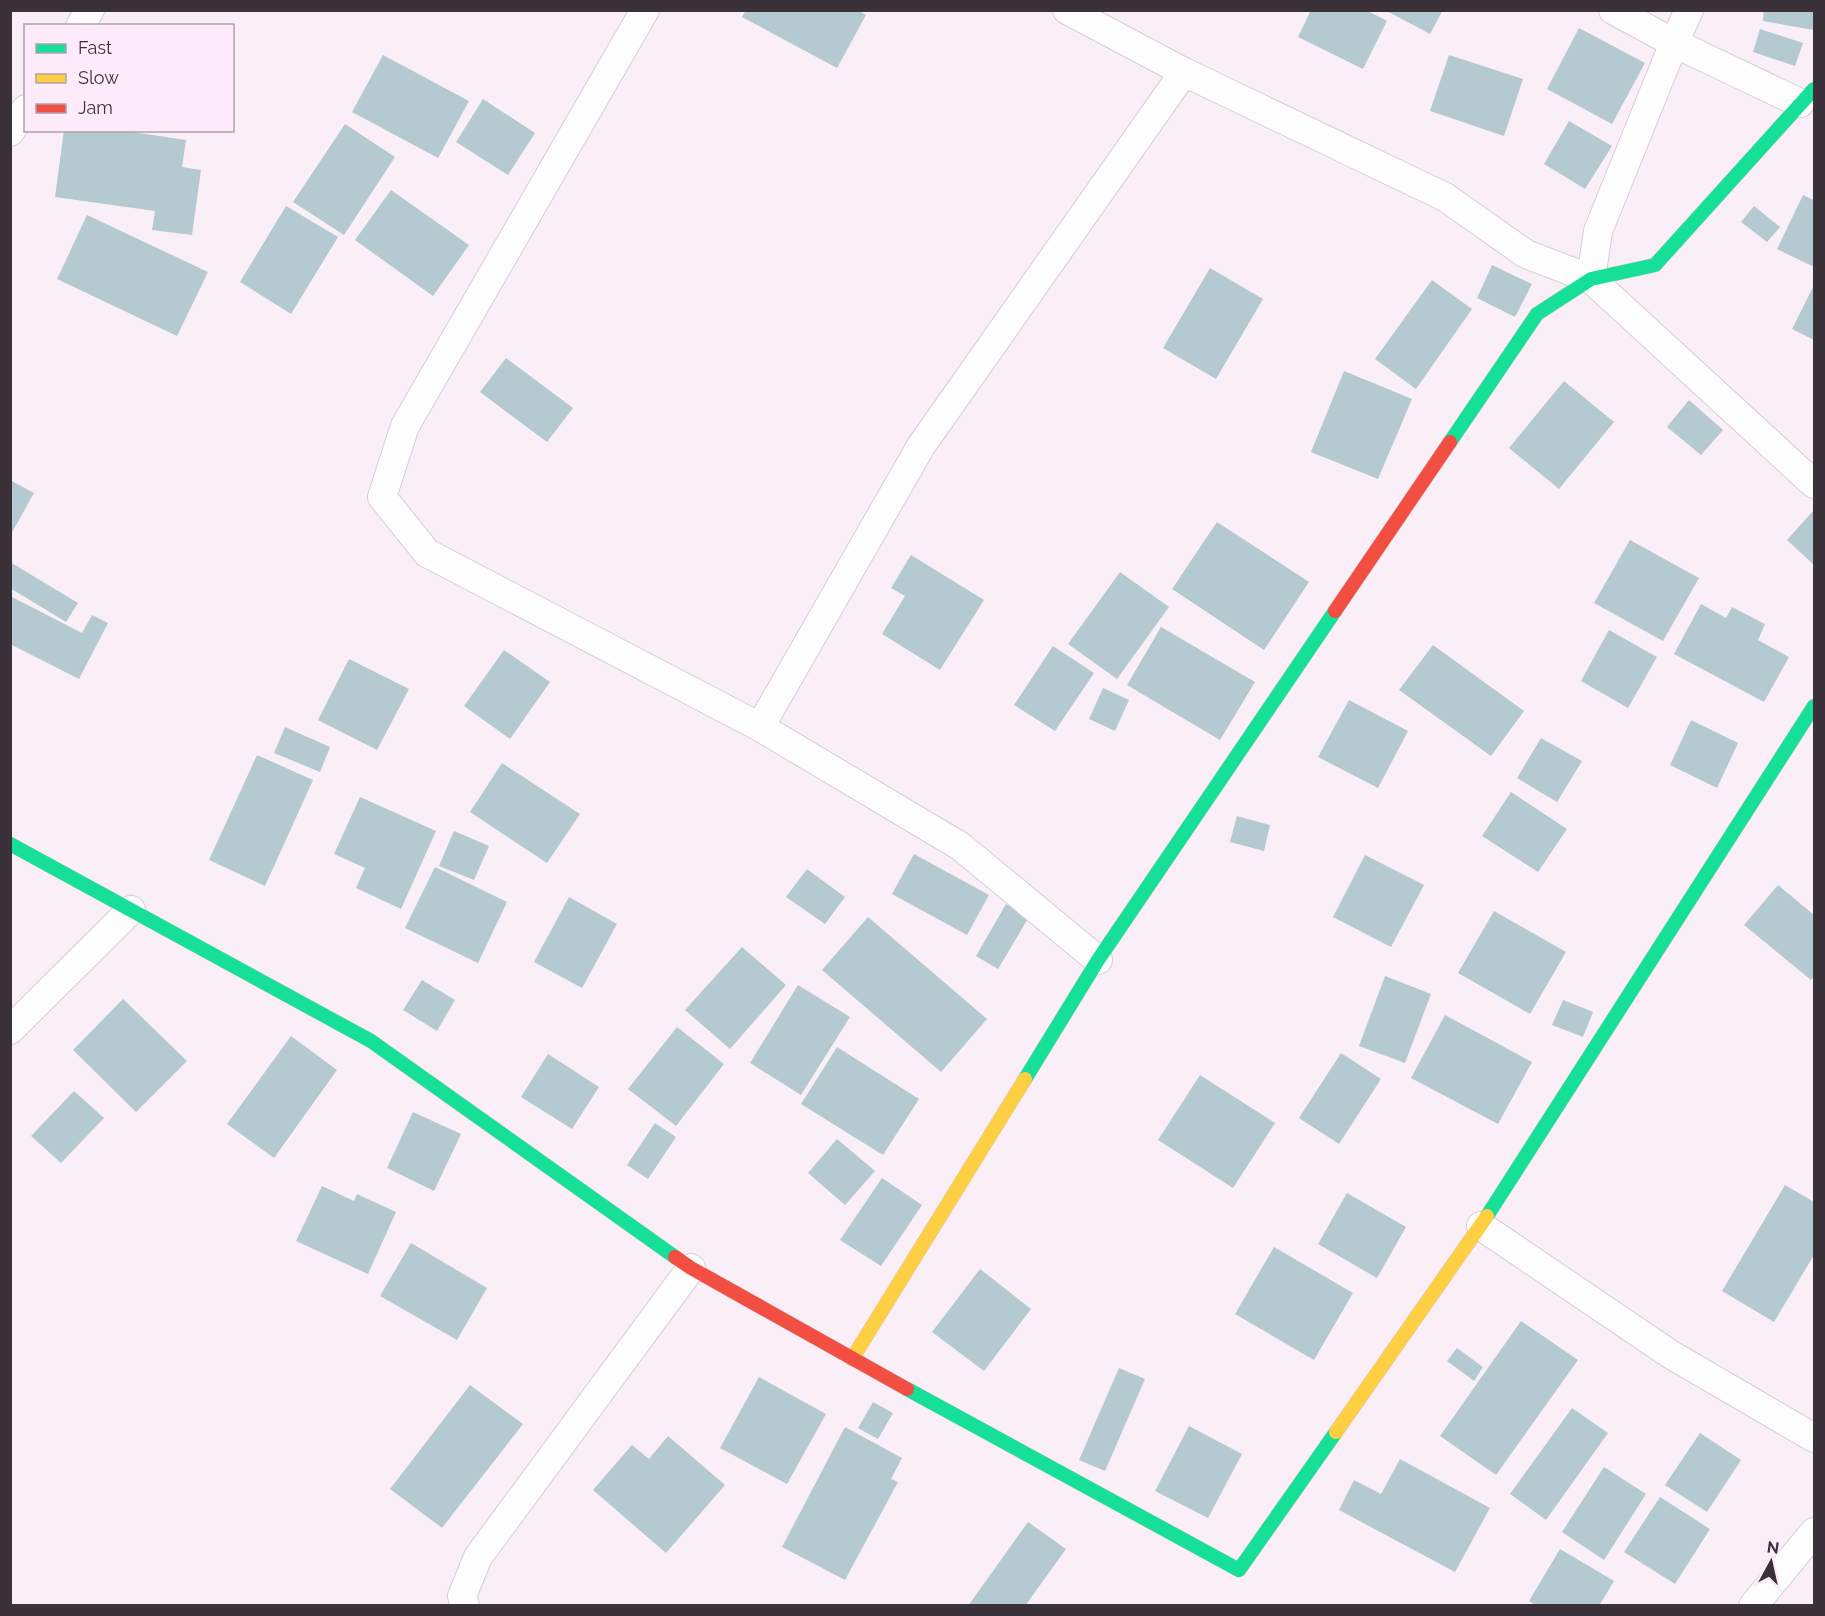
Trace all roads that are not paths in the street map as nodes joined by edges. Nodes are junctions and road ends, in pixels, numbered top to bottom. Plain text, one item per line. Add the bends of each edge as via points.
1 (90, 10) edge
2 (645, 10) edge
3 (1067, 10) edge
4 (1613, 10) edge
5 (1689, 10) edge
6 (81, 24) edge
7 (1674, 43) junction
8 (1184, 72) junction
9 (1807, 96) edge
10 (24, 112) edge
11 (10, 132) edge
12 (1591, 279) junction
13 (1815, 484) edge
14 (1815, 706) edge
15 (760, 727) junction
16 (10, 844) edge
17 (131, 910) junction
18 (1098, 960) junction
19 (10, 1030) edge
20 (1481, 1226) junction
21 (691, 1268) junction
22 (852, 1359) junction
23 (1815, 1438) edge
24 (1815, 1532) edge
25 (465, 1605) edge
26 (1753, 1605) edge

1 - 6 street
2 - 15 street via 405,426 382,497 427,553
3 - 8 street
4 - 7 street
5 - 7 street
7 - 9 street
7 - 12 street via 1598,231
8 - 12 street via 1445,197 1526,254
8 - 15 street via 921,446
9 - 12 street via 1656,266
10 - 11 street
12 - 13 street
12 - 18 street via 1537,314
14 - 20 street
15 - 18 street via 960,846
16 - 17 street
17 - 19 street
17 - 21 street via 372,1041
18 - 22 street
20 - 22 street via 1239,1570
20 - 23 street via 1670,1354
21 - 22 street
21 - 25 street via 478,1557 462,1596
24 - 26 street

